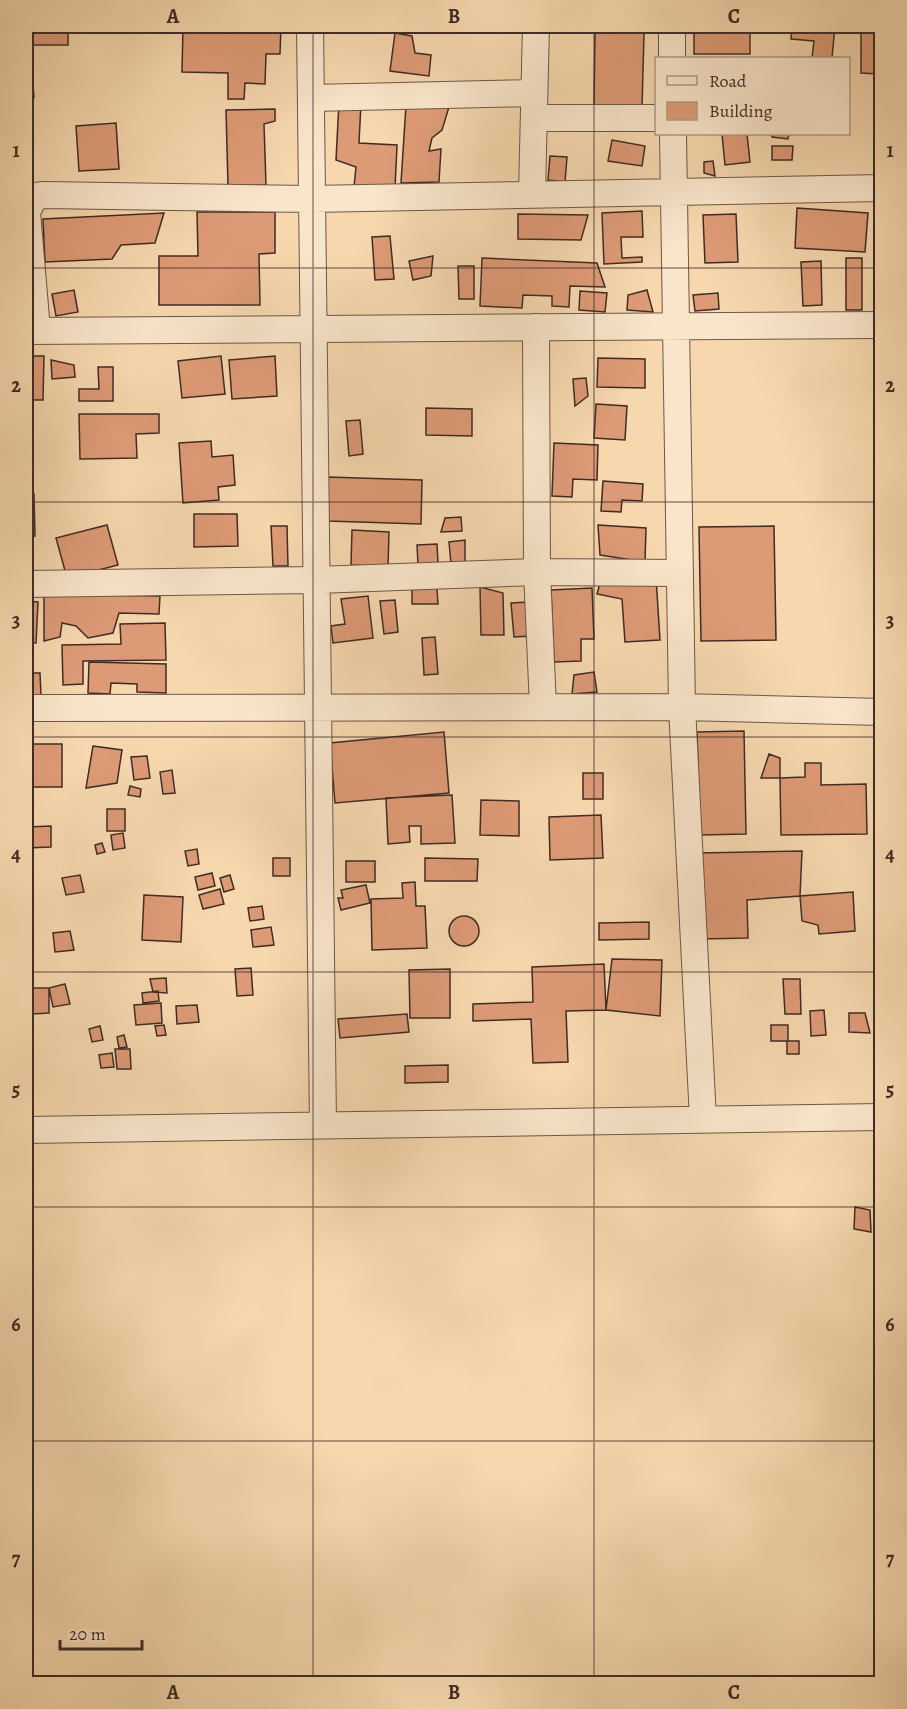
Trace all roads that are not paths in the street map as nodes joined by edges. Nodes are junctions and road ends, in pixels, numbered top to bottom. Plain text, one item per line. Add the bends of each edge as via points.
1 (310, 26) edge
2 (536, 26) edge
3 (672, 26) edge
4 (672, 57) edge
5 (311, 98) junction
6 (534, 106) junction
7 (655, 118) edge
8 (674, 135) edge
9 (882, 188) edge
10 (674, 190) junction
11 (532, 193) junction
12 (312, 199) junction
13 (882, 325) edge
14 (676, 326) junction
15 (536, 327) junction
16 (313, 328) junction
17 (31, 331) edge
18 (537, 572) junction
19 (680, 573) junction
20 (316, 580) junction
21 (26, 584) edge
22 (318, 707) junction
23 (543, 707) junction
24 (682, 707) junction
25 (26, 708) edge
26 (882, 712) edge
27 (882, 1117) edge
28 (703, 1119) junction
29 (323, 1125) junction
30 (26, 1130) edge

1 - 5 street
2 - 6 street
3 - 4 street
5 - 6 street
5 - 12 street
6 - 7 street
6 - 11 street
8 - 10 street
9 - 10 street
10 - 11 street
10 - 14 street
11 - 12 street
12 - 16 street
12 - 17 street via 34,196 27,212
13 - 14 street
14 - 15 street
14 - 19 street
15 - 16 street
15 - 18 street
16 - 17 street
16 - 20 street
18 - 19 street
18 - 20 street
18 - 23 street
19 - 24 street
20 - 21 street
20 - 22 street
22 - 23 street
22 - 25 street
22 - 29 street
23 - 24 street
24 - 26 street
24 - 28 street
27 - 28 street
28 - 29 street
29 - 30 street

